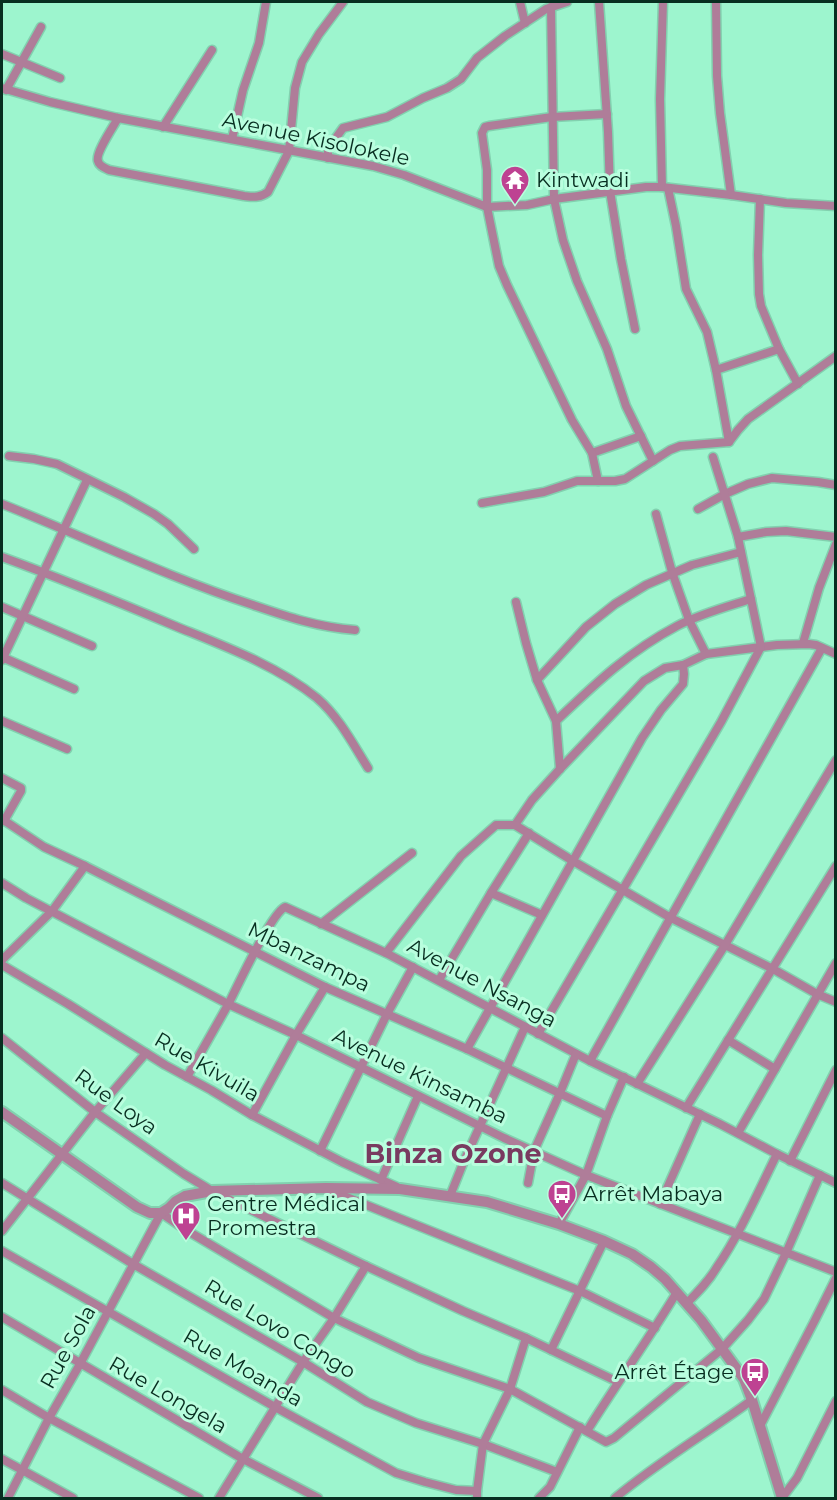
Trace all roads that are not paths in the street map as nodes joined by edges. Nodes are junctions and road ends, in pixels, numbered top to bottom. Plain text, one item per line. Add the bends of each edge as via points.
1 (266, 2) edge
2 (343, 2) edge
3 (520, 2) edge
4 (567, 2) edge
5 (599, 2) edge
6 (663, 2) edge
7 (716, 2) edge
8 (551, 7) junction
9 (525, 23) junction
10 (41, 27) dead end
11 (212, 50) dead end
12 (2, 54) edge
13 (21, 62) junction
14 (60, 78) dead end
15 (4, 89) edge
16 (607, 114) junction
17 (552, 117) junction
18 (118, 118) junction
19 (163, 127) junction
20 (232, 139) junction
21 (289, 151) junction
22 (328, 158) junction
23 (665, 187) junction
24 (610, 191) junction
25 (731, 195) junction
26 (554, 199) junction
27 (760, 199) junction
28 (836, 206) edge
29 (488, 207) junction
30 (635, 328) dead end
31 (779, 349) junction
32 (836, 356) edge
33 (716, 370) junction
34 (798, 384) junction
35 (641, 436) junction
36 (729, 442) junction
37 (592, 453) junction
38 (9, 456) dead end
39 (713, 457) dead end
40 (653, 461) junction
41 (87, 480) junction
42 (598, 481) junction
43 (836, 485) edge
44 (725, 494) junction
45 (2, 504) edge
46 (482, 504) dead end
47 (698, 508) dead end
48 (656, 514) dead end
49 (63, 528) junction
50 (738, 537) junction
51 (836, 537) edge
52 (835, 548) edge
53 (194, 549) dead end
54 (741, 552) junction
55 (2, 557) edge
56 (44, 572) junction
57 (672, 572) junction
58 (751, 599) junction
59 (516, 602) dead end
60 (2, 607) edge
61 (23, 616) junction
62 (688, 620) junction
63 (355, 630) dead end
64 (803, 643) junction
65 (92, 646) dead end
66 (761, 647) junction
67 (822, 648) junction
68 (706, 654) junction
69 (836, 654) edge
70 (2, 658) edge
71 (683, 665) junction
72 (537, 680) junction
73 (74, 689) dead end
74 (2, 721) edge
75 (556, 721) junction
76 (66, 749) dead end
77 (836, 760) edge
78 (368, 768) dead end
79 (560, 769) junction
80 (2, 778) edge
81 (3, 820) edge
82 (515, 825) junction
83 (529, 833) junction
84 (412, 853) dead end
85 (573, 861) junction
86 (86, 866) junction
87 (836, 866) edge
88 (2, 883) edge
89 (623, 891) junction
90 (491, 892) junction
91 (52, 910) junction
92 (542, 915) junction
93 (671, 918) junction
94 (321, 924) junction
95 (725, 945) junction
96 (255, 951) junction
97 (386, 953) junction
98 (2, 960) edge
99 (836, 963) edge
100 (2, 965) edge
101 (413, 968) junction
102 (773, 969) junction
103 (439, 980) junction
104 (325, 987) junction
105 (817, 994) junction
106 (836, 1002) edge
107 (228, 1004) junction
108 (490, 1008) junction
109 (387, 1014) junction
110 (525, 1027) junction
111 (538, 1034) junction
112 (296, 1035) junction
113 (2, 1038) edge
114 (728, 1040) junction
115 (467, 1049) junction
116 (146, 1053) junction
117 (576, 1054) junction
118 (590, 1061) junction
119 (360, 1067) junction
120 (506, 1068) junction
121 (775, 1069) junction
122 (836, 1070) edge
123 (187, 1077) junction
124 (624, 1077) junction
125 (637, 1084) junction
126 (560, 1093) junction
127 (418, 1095) junction
128 (686, 1108) junction
129 (2, 1112) edge
130 (95, 1112) junction
131 (700, 1114) junction
132 (252, 1115) junction
133 (607, 1116) junction
134 (480, 1126) junction
135 (738, 1133) junction
136 (320, 1151) junction
137 (534, 1151) junction
138 (62, 1154) junction
139 (777, 1154) junction
140 (790, 1161) junction
141 (586, 1175) junction
142 (820, 1175) junction
143 (381, 1180) junction
144 (2, 1183) edge
145 (528, 1183) dead end
146 (836, 1183) edge
147 (326, 1188) junction
148 (400, 1189) junction
149 (212, 1191) junction
150 (450, 1196) junction
151 (27, 1199) junction
152 (660, 1204) junction
153 (161, 1213) junction
154 (559, 1224) junction
155 (2, 1231) edge
156 (738, 1234) junction
157 (604, 1241) junction
158 (2, 1251) edge
159 (786, 1253) junction
160 (133, 1264) junction
161 (366, 1266) junction
162 (836, 1272) edge
163 (836, 1278) edge
164 (580, 1291) junction
165 (677, 1292) junction
166 (687, 1304) junction
167 (108, 1311) junction
168 (2, 1317) edge
169 (334, 1318) junction
170 (655, 1328) junction
171 (526, 1338) junction
172 (722, 1349) junction
173 (551, 1350) junction
174 (303, 1362) junction
175 (80, 1364) junction
176 (618, 1382) junction
177 (510, 1389) junction
178 (2, 1390) edge
179 (752, 1400) junction
180 (836, 1401) edge
181 (275, 1407) junction
182 (49, 1418) junction
183 (760, 1426) junction
184 (584, 1429) junction
185 (483, 1444) junction
186 (2, 1459) edge
187 (243, 1460) junction
188 (22, 1471) junction
189 (557, 1472) junction
190 (477, 1495) edge
191 (8, 1498) edge
192 (73, 1498) edge
193 (199, 1498) edge
194 (219, 1498) edge
195 (318, 1498) edge
196 (540, 1498) edge
197 (615, 1498) edge
198 (782, 1498) edge

1 - 20 street via 259,43
2 - 21 street via 302,62 295,88
3 - 9 street
4 - 8 street
5 - 16 street
6 - 23 street via 660,99
7 - 25 street via 717,76
8 - 9 street
8 - 17 street
9 - 22 street via 477,58 461,80 387,117 343,128 328,149
10 - 13 street
11 - 19 street
12 - 13 street
13 - 14 street
13 - 15 street
15 - 18 street, Avenue Kisolokele
16 - 17 street
16 - 24 street
17 - 26 street
17 - 29 street via 483,129
18 - 19 street, Avenue Kisolokele
18 - 21 street via 98,153 101,166 197,187 262,196 268,192
19 - 20 street, Avenue Kisolokele
20 - 21 street, Avenue Kisolokele
21 - 22 street, Avenue Kisolokele
22 - 29 street, Avenue Kisolokele via 404,175
23 - 24 street, Avenue Kisolokele
23 - 25 street, Avenue Kisolokele
23 - 33 street via 686,289 707,332
24 - 26 street, Avenue Kisolokele
24 - 30 street
25 - 27 street, Avenue Kisolokele
26 - 29 street, Avenue Kisolokele
26 - 35 street via 570,260
27 - 28 street, Avenue Kisolokele
27 - 31 street via 759,294
29 - 37 street via 507,285
31 - 33 street
31 - 34 street
32 - 34 street
33 - 36 street
34 - 36 street via 748,419
35 - 37 street
35 - 40 street
36 - 40 street via 680,446
37 - 42 street
38 - 41 street via 57,464
39 - 44 street
40 - 42 street via 625,479
41 - 49 street
41 - 53 street via 154,514
42 - 46 street via 577,481
43 - 44 street via 772,477
44 - 47 street
44 - 50 street
45 - 49 street
48 - 57 street
49 - 56 street
49 - 63 street via 217,593 314,625
50 - 51 street via 786,531
50 - 54 street
52 - 64 street
54 - 57 street
54 - 58 street
55 - 56 street
56 - 61 street
56 - 78 street via 214,642 297,684 336,717
57 - 62 street
57 - 72 street via 615,604 585,627
58 - 62 street
58 - 66 street
59 - 72 street
60 - 61 street
61 - 65 street
61 - 70 street
62 - 68 street
62 - 75 street via 634,651
64 - 66 street
64 - 67 street
66 - 68 street
66 - 89 street
67 - 69 street
67 - 93 street
68 - 71 street
70 - 73 street
71 - 79 street via 665,668 644,681
71 - 85 street via 683,684 642,738
72 - 75 street
74 - 76 street
75 - 79 street
77 - 95 street
79 - 82 street
80 - 81 street via 21,788
81 - 86 street, Mbanzampa via 44,847
82 - 83 street
82 - 97 street via 496,825 461,856
83 - 85 street
83 - 90 street
84 - 94 street
85 - 89 street
85 - 92 street
86 - 91 street
86 - 96 street, Mbanzampa
87 - 102 street
88 - 91 street, Avenue Kinsamba
89 - 93 street
89 - 111 street
90 - 92 street
90 - 103 street
91 - 98 street
91 - 107 street, Avenue Kinsamba
92 - 108 street
93 - 95 street
93 - 118 street
94 - 96 street, Avenue Nsanga via 282,908
94 - 97 street, Avenue Nsanga
95 - 102 street
95 - 125 street
96 - 104 street, Mbanzampa
96 - 107 street, Avenue Nsanga
97 - 101 street, Avenue Nsanga
99 - 105 street
100 - 116 street, Rue Kivuila
101 - 103 street, Avenue Nsanga
101 - 109 street
102 - 105 street
102 - 114 street
103 - 108 street, Avenue Nsanga
104 - 109 street, Mbanzampa
104 - 112 street
105 - 106 street
105 - 121 street
107 - 112 street, Avenue Kinsamba
107 - 123 street, Avenue Nsanga
108 - 110 street, Avenue Nsanga
108 - 115 street
109 - 115 street, Mbanzampa
109 - 119 street
110 - 111 street, Avenue Nsanga
110 - 120 street
111 - 117 street, Avenue Nsanga
112 - 119 street, Avenue Kinsamba
112 - 132 street
113 - 130 street, Rue Loya
114 - 121 street
114 - 128 street
115 - 120 street, Mbanzampa
116 - 123 street, Rue Kivuila
116 - 130 street
117 - 118 street, Avenue Nsanga
117 - 126 street
118 - 124 street, Avenue Nsanga
119 - 127 street, Avenue Kinsamba
119 - 136 street
120 - 126 street, Mbanzampa
120 - 134 street
121 - 135 street
122 - 140 street
123 - 132 street, Rue Kivuila
124 - 125 street, Avenue Nsanga
124 - 133 street
125 - 128 street, Avenue Nsanga
126 - 133 street, Mbanzampa
126 - 137 street
127 - 134 street, Avenue Kinsamba
127 - 143 street
128 - 131 street, Avenue Nsanga
129 - 138 street
130 - 138 street
130 - 149 street, Rue Loya
131 - 135 street, Avenue Nsanga
131 - 152 street
132 - 136 street, Rue Kivuila
133 - 141 street
134 - 137 street, Avenue Kinsamba
134 - 150 street
135 - 139 street, Avenue Nsanga
136 - 143 street, Rue Kivuila
137 - 141 street, Avenue Kinsamba
137 - 145 street
138 - 151 street
138 - 153 street via 137,1207
139 - 140 street, Avenue Nsanga
139 - 156 street
140 - 142 street, Avenue Nsanga
141 - 152 street, Avenue Kinsamba
141 - 154 street
142 - 146 street, Avenue Nsanga
142 - 159 street
143 - 148 street, Rue Kivuila
144 - 151 street, Rue Lovo Congo
147 - 148 street
147 - 149 street
147 - 164 street
148 - 150 street
149 - 153 street via 184,1196
149 - 161 street, Rue Loya
150 - 154 street via 488,1202
151 - 155 street
151 - 160 street, Rue Lovo Congo
152 - 156 street, Avenue Kinsamba
153 - 160 street, Rue Sola
153 - 169 street
154 - 157 street
156 - 159 street, Avenue Kinsamba
156 - 166 street via 717,1269
157 - 164 street
157 - 165 street via 651,1267
158 - 167 street, Rue Moanda
159 - 162 street, Avenue Kinsamba
159 - 172 street via 764,1299
160 - 167 street, Rue Sola
160 - 174 street, Rue Lovo Congo
161 - 169 street
161 - 171 street, Rue Loya
163 - 183 street
164 - 170 street
164 - 173 street
165 - 166 street
165 - 170 street
166 - 172 street
167 - 175 street, Rue Sola
167 - 181 street, Rue Moanda
168 - 175 street, Rue Longela
169 - 174 street
169 - 177 street via 419,1358
170 - 176 street
171 - 173 street, Rue Loya
171 - 177 street
172 - 179 street via 744,1380
172 - 184 street via 610,1440 602,1441
173 - 176 street, Rue Loya
174 - 181 street
174 - 185 street, Rue Lovo Congo via 367,1402 416,1423
175 - 182 street, Rue Sola
175 - 187 street, Rue Longela
176 - 184 street
177 - 184 street
177 - 185 street
178 - 182 street
179 - 183 street
179 - 197 street
180 - 198 street via 797,1478
181 - 187 street
181 - 190 street, Rue Moanda via 396,1473
182 - 188 street, Rue Sola
182 - 193 street
183 - 198 street
184 - 189 street
185 - 189 street, Rue Lovo Congo
185 - 190 street
186 - 188 street
187 - 194 street
187 - 195 street, Rue Longela
188 - 191 street, Rue Sola
188 - 192 street
189 - 196 street

